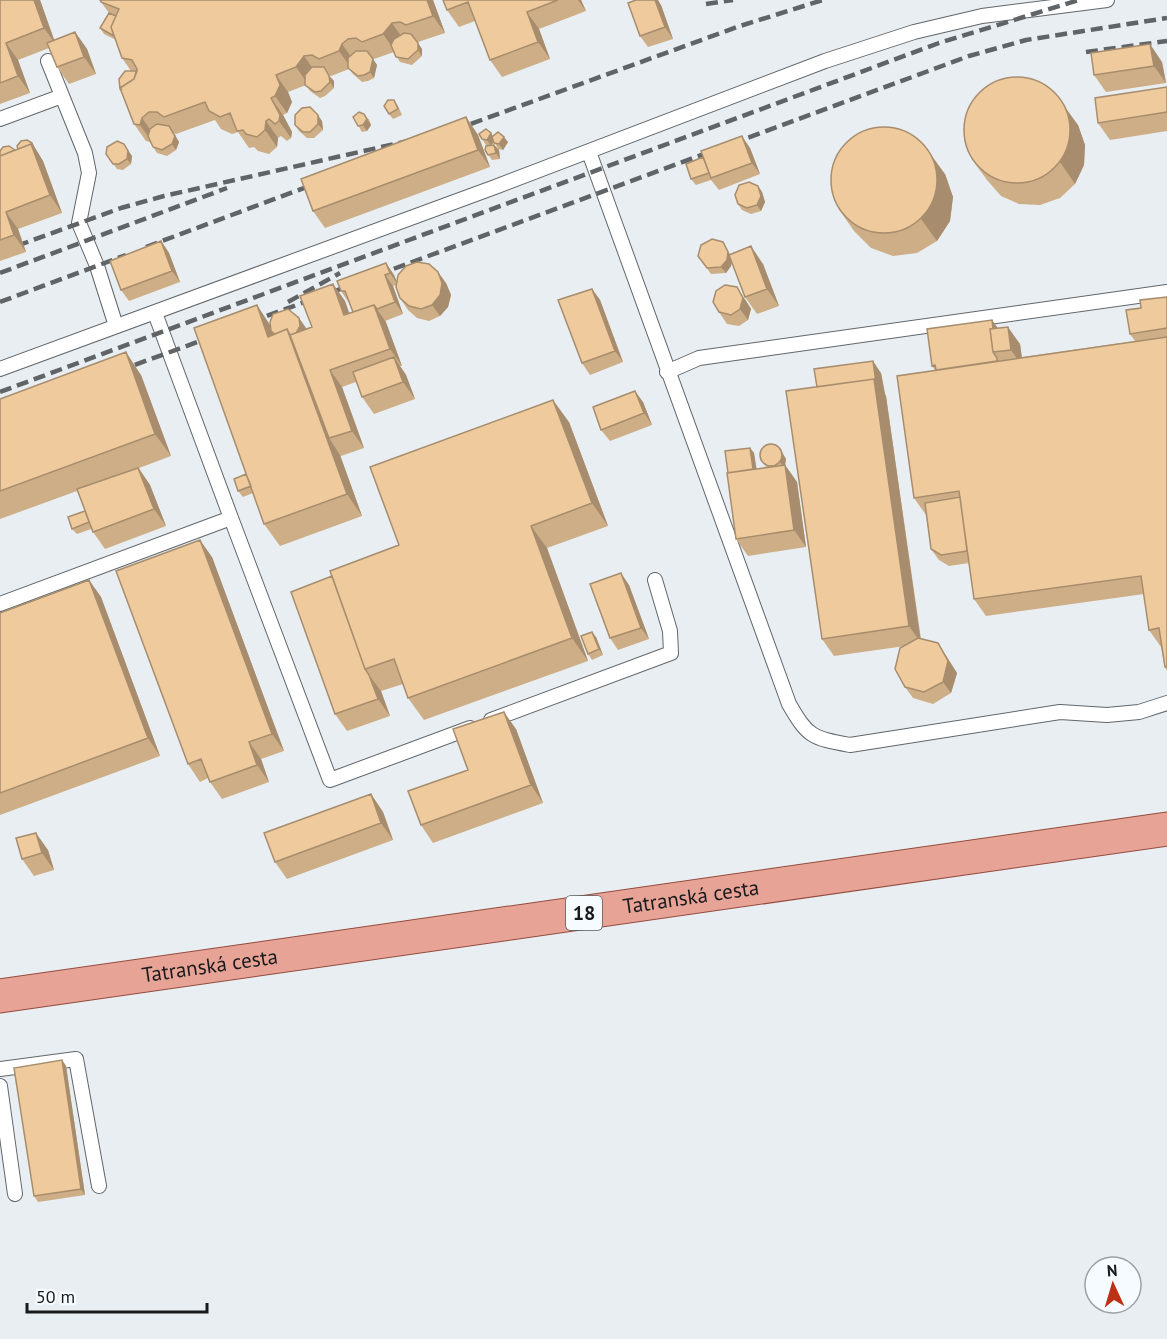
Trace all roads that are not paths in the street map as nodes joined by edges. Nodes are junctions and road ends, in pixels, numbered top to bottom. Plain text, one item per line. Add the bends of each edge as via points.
1 (990, 0) edge
2 (1107, 0) edge
3 (992, 15) junction
4 (48, 62) edge
5 (62, 96) junction
6 (0, 119) edge
7 (589, 152) junction
8 (1167, 292) edge
9 (155, 312) junction
10 (116, 326) junction
11 (0, 369) edge
12 (667, 372) junction
13 (231, 519) junction
14 (655, 580) dead end
15 (0, 604) edge
16 (1167, 703) edge
17 (1167, 829) edge
18 (0, 996) edge
19 (0, 1069) edge
20 (0, 1086) edge
21 (99, 1186) dead end
22 (15, 1194) dead end

1 - 3 lane
2 - 3 lane
3 - 7 lane via 914,32 825,61
4 - 5 lane
5 - 6 lane
5 - 10 lane via 89,173 79,223
7 - 9 lane
7 - 12 lane
8 - 12 lane via 699,358
9 - 10 lane
9 - 13 lane
10 - 11 lane
12 - 16 lane via 789,704 804,730 850,745 1060,712 1139,712
13 - 14 lane via 330,780 671,653 670,632
13 - 15 lane
17 - 18 main road, Tatranská cesta / 18
19 - 21 lane via 76,1059
20 - 22 lane

